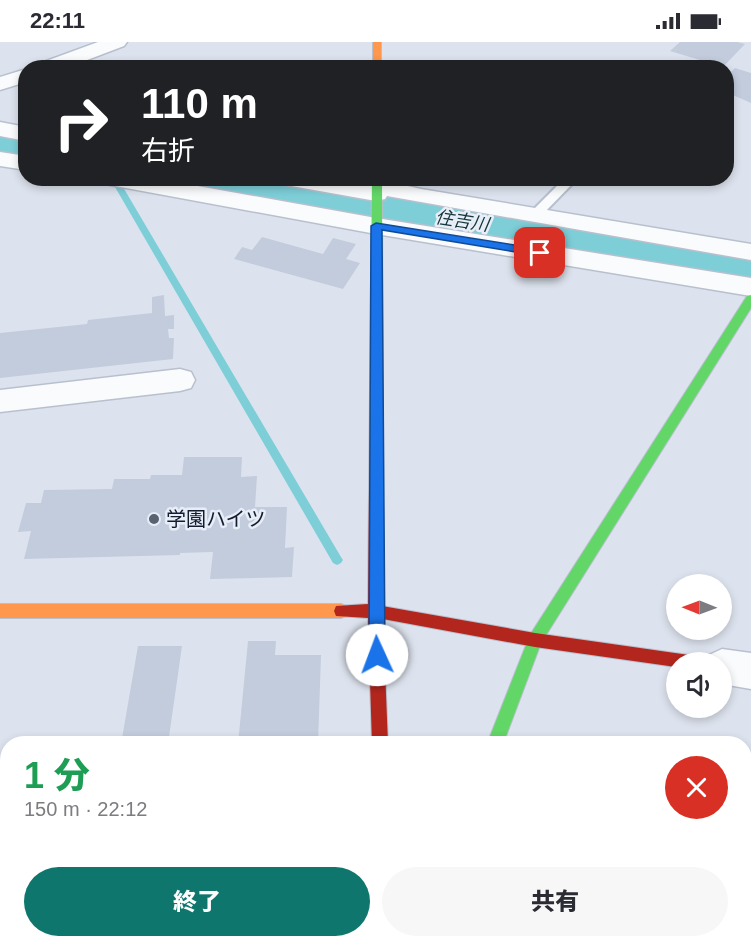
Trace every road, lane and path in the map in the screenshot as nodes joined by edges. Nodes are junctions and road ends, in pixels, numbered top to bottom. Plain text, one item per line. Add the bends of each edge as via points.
1 (117, 42) edge
2 (377, 42) edge
3 (67, 60) edge
4 (377, 60) edge
5 (18, 78) edge
6 (0, 84) edge
7 (0, 129) edge
8 (18, 132) edge
9 (0, 159) edge
10 (18, 162) edge
11 (154, 186) edge
12 (377, 186) edge
13 (564, 186) edge
14 (534, 216) junction
15 (376, 226) junction
16 (751, 252) edge
17 (751, 287) edge
18 (751, 299) edge
19 (180, 380) dead end
20 (0, 401) edge
21 (0, 611) edge
22 (375, 611) junction
23 (536, 640) junction
24 (666, 659) edge
25 (732, 668) edge
26 (751, 671) edge
27 (380, 736) edge
28 (498, 736) edge

1 - 3 street
2 - 4 street
5 - 6 street
7 - 8 street
9 - 10 street
11 - 15 street
12 - 14 street
12 - 15 street
13 - 14 lane
14 - 16 street
15 - 17 street
15 - 22 street
18 - 23 street
19 - 20 street
21 - 22 street
22 - 23 street
22 - 27 street
23 - 24 street
23 - 28 street
25 - 26 street

